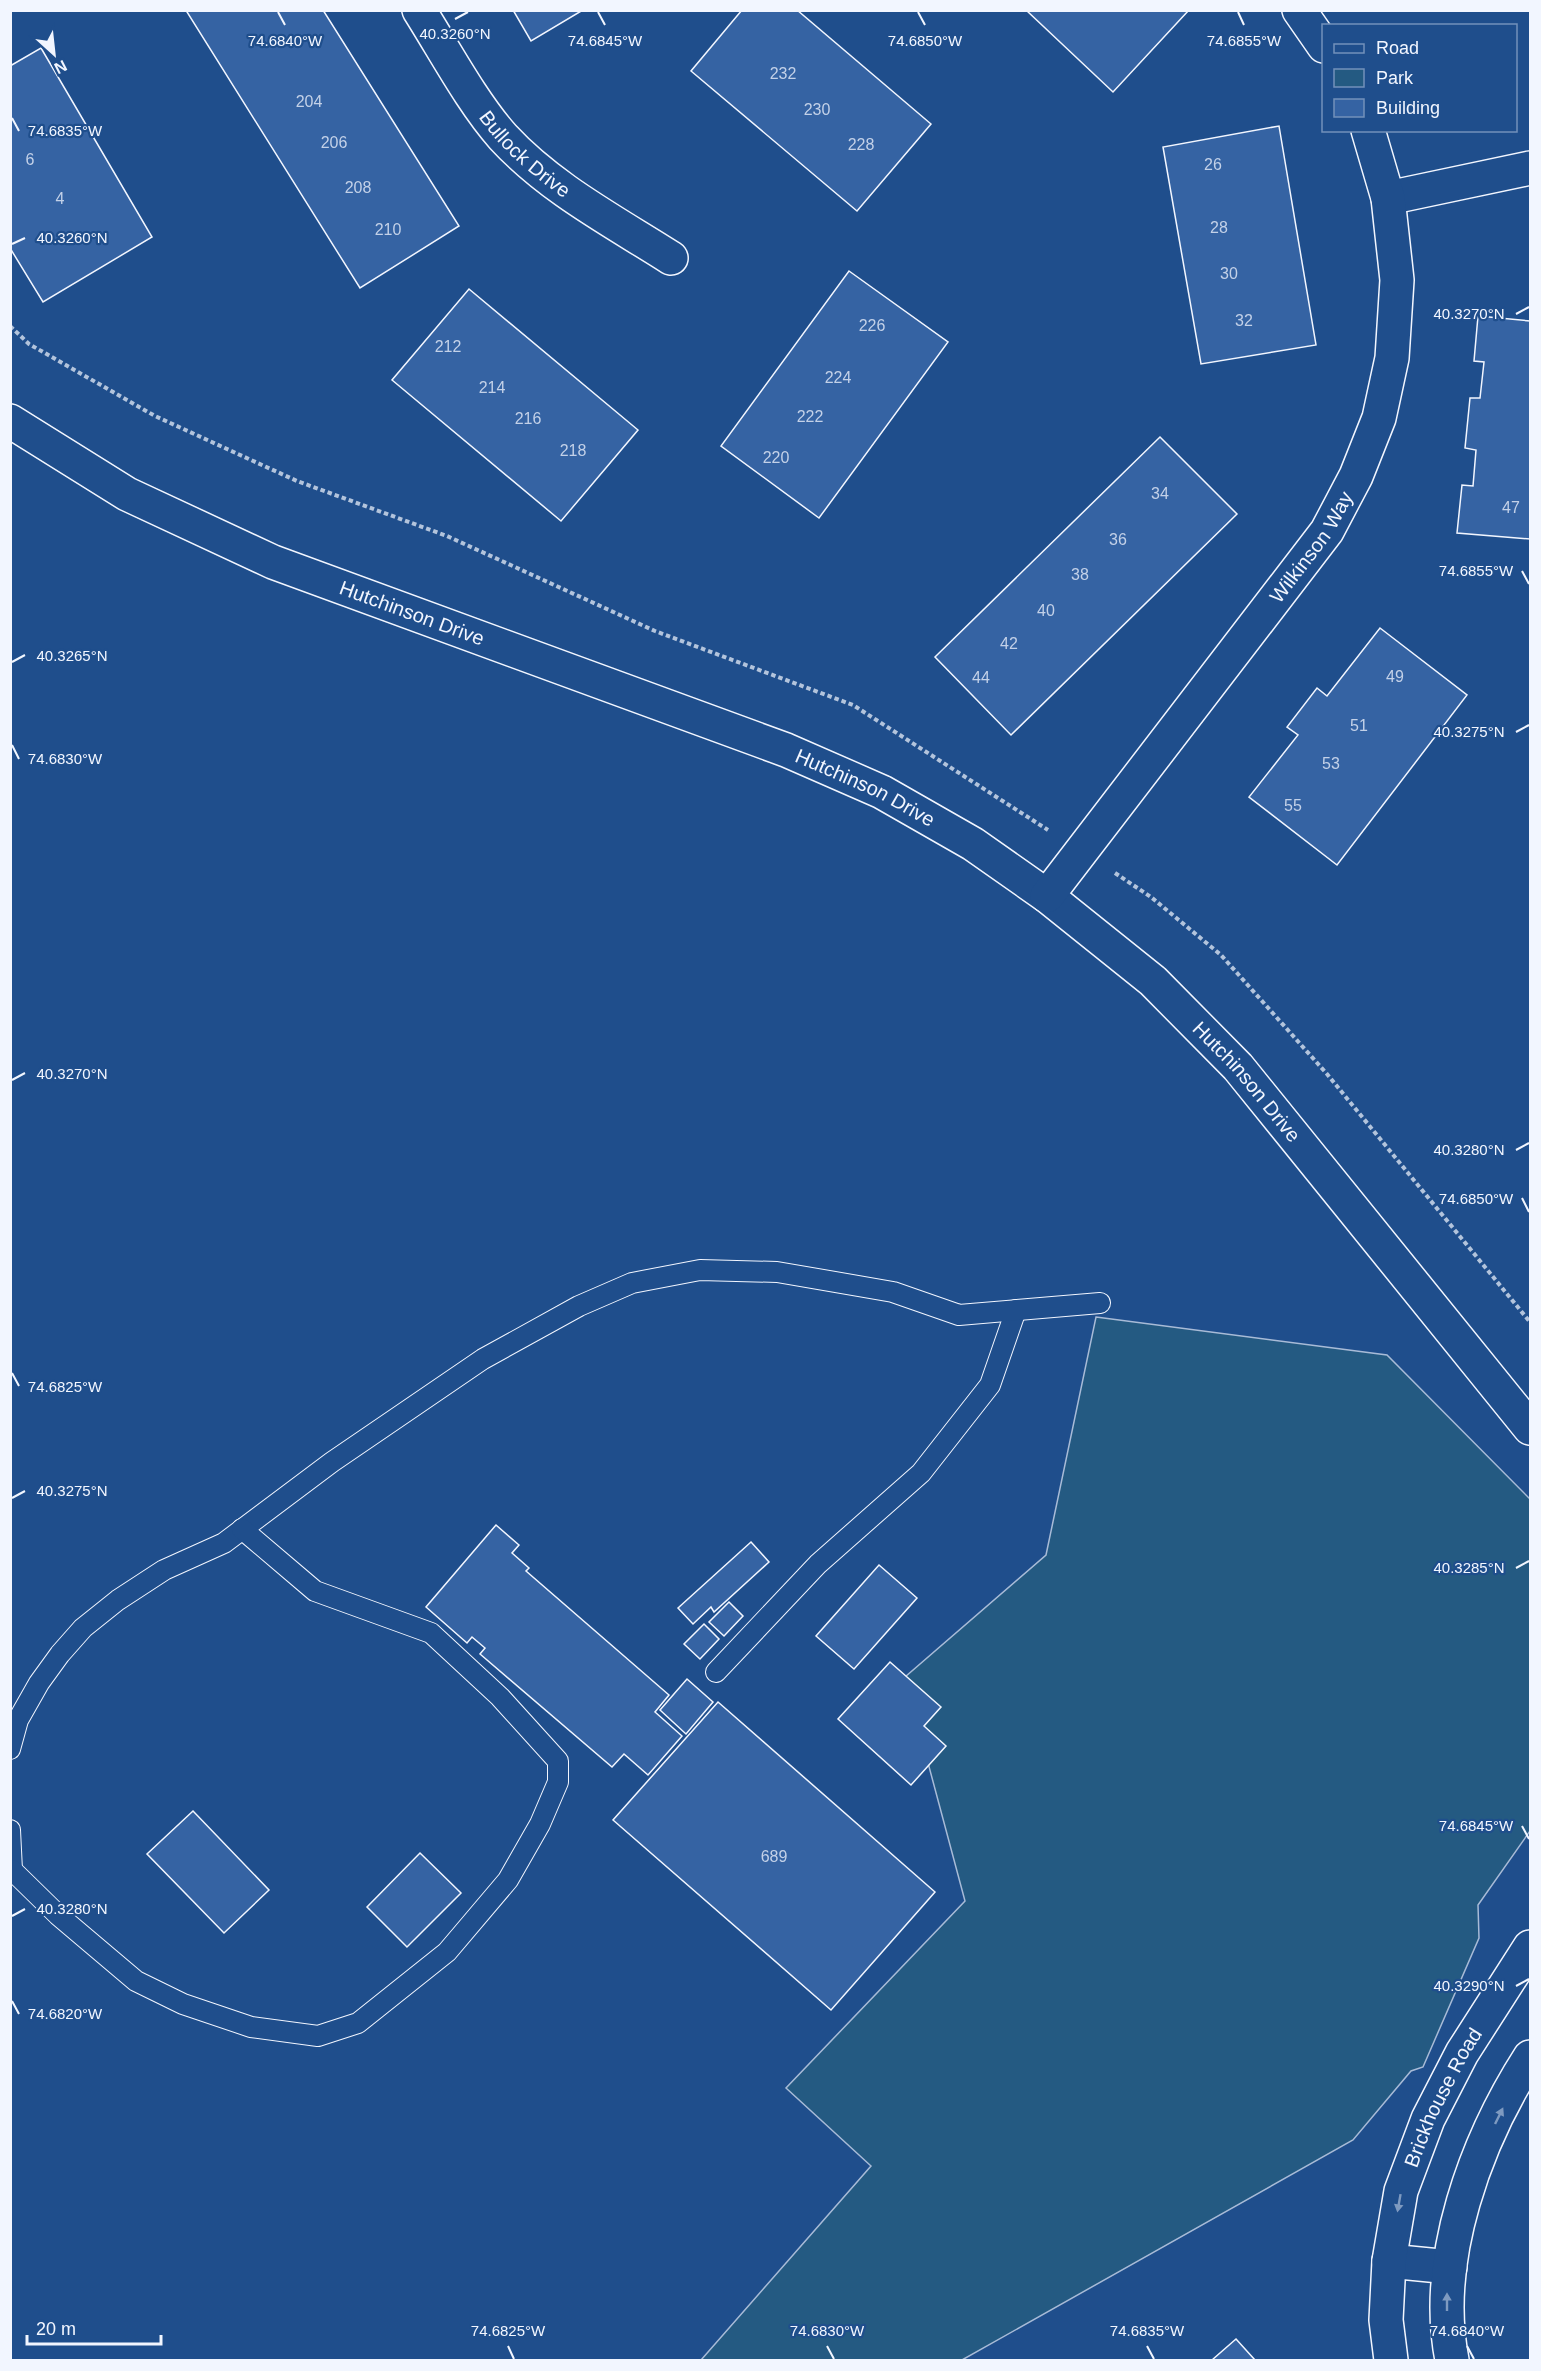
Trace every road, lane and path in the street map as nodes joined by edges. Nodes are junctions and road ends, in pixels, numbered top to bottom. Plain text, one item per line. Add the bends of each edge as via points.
1 (419, 10) edge
2 (1299, 10) edge
3 (1322, 44) edge
4 (1369, 132) edge
5 (1530, 168) edge
6 (1388, 198) junction
7 (671, 258) dead end
8 (10, 421) edge
9 (1047, 896) junction
10 (1100, 1303) dead end
11 (1016, 1310) junction
12 (1530, 1428) edge
13 (242, 1529) junction
14 (716, 1672) dead end
15 (10, 1749) edge
16 (10, 1830) edge
17 (11, 1870) edge
18 (1530, 1947) edge
19 (1530, 2057) edge
20 (1389, 2261) junction
21 (1450, 2266) junction
22 (1391, 2361) edge
23 (1452, 2361) edge

1 - 7 street, Bullock Drive via 503,136 548,180
2 - 3 street
4 - 6 street, Wilkinson Way
5 - 6 street
6 - 9 street, Wilkinson Way via 1397,280 1392,357 1379,418 1356,476 1327,531
8 - 9 street, Hutchinson Drive via 127,494 273,562 786,750 882,792 973,844
9 - 12 street, Hutchinson Drive via 1153,981 1238,1067
10 - 11 lane
11 - 13 lane via 959,1315 893,1293 777,1272 700,1270 632,1283 579,1306 483,1359
11 - 14 lane via 990,1385 921,1473 818,1564
13 - 15 lane via 224,1543 164,1570 83,1628 39,1683 18,1720
13 - 17 lane via 315,1591 431,1633 500,1697 558,1761 558,1782 540,1824 508,1880 447,1952 358,2023 318,2036 251,2027 183,2004 136,1981
16 - 17 lane
18 -> 20 street, Brickhouse Road via 1462,2053 1428,2119 1401,2191
21 -> 19 street via 1458,2220 1478,2159
20 - 21 street
20 - 22 street, Brickhouse Road via 1386,2320
23 -> 21 street via 1447,2298

